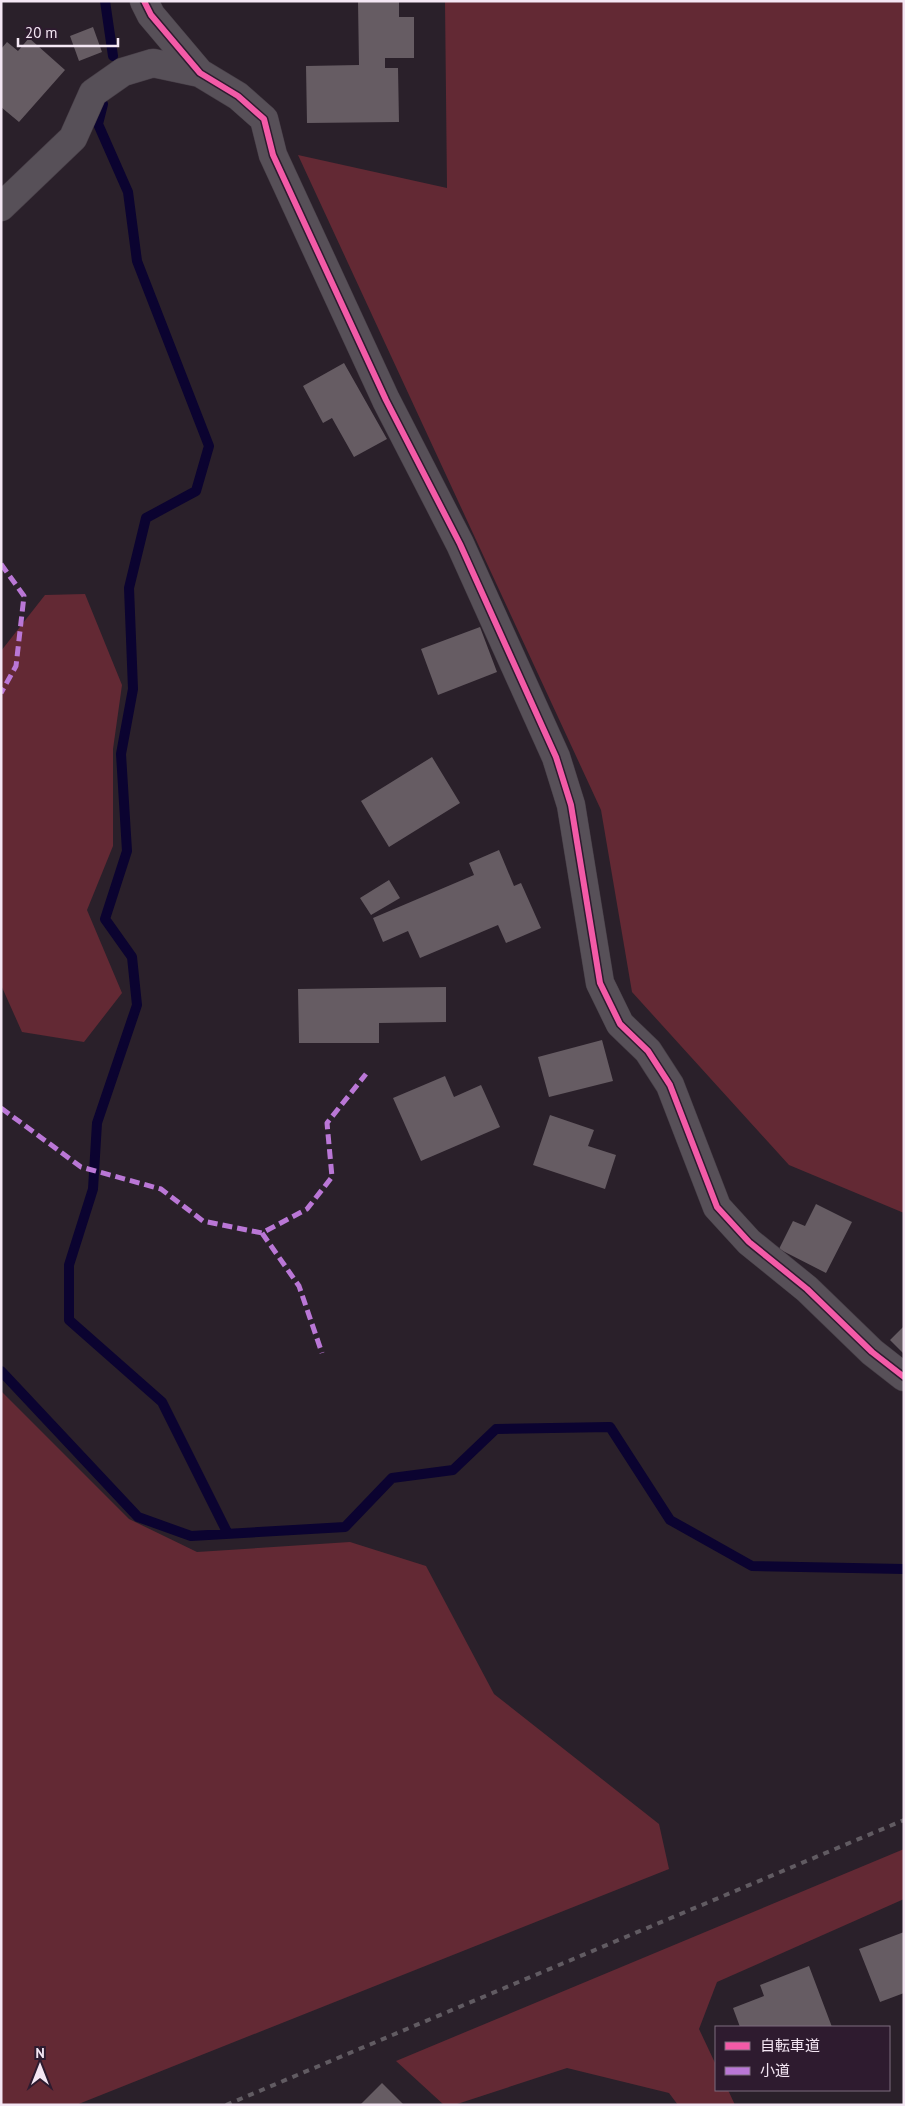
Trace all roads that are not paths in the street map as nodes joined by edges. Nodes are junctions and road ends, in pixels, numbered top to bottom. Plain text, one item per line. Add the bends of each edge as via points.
1 (144, 1) edge
2 (200, 73) junction
3 (1, 207) edge
4 (904, 1378) edge

1 - 2 street via 151,16
2 - 3 street via 153,63 123,72 93,93 73,138
2 - 4 street via 238,96 264,119 277,164 386,400 460,544 558,764 571,804 600,983 620,1024 648,1051 670,1085 717,1207 749,1242 807,1289

